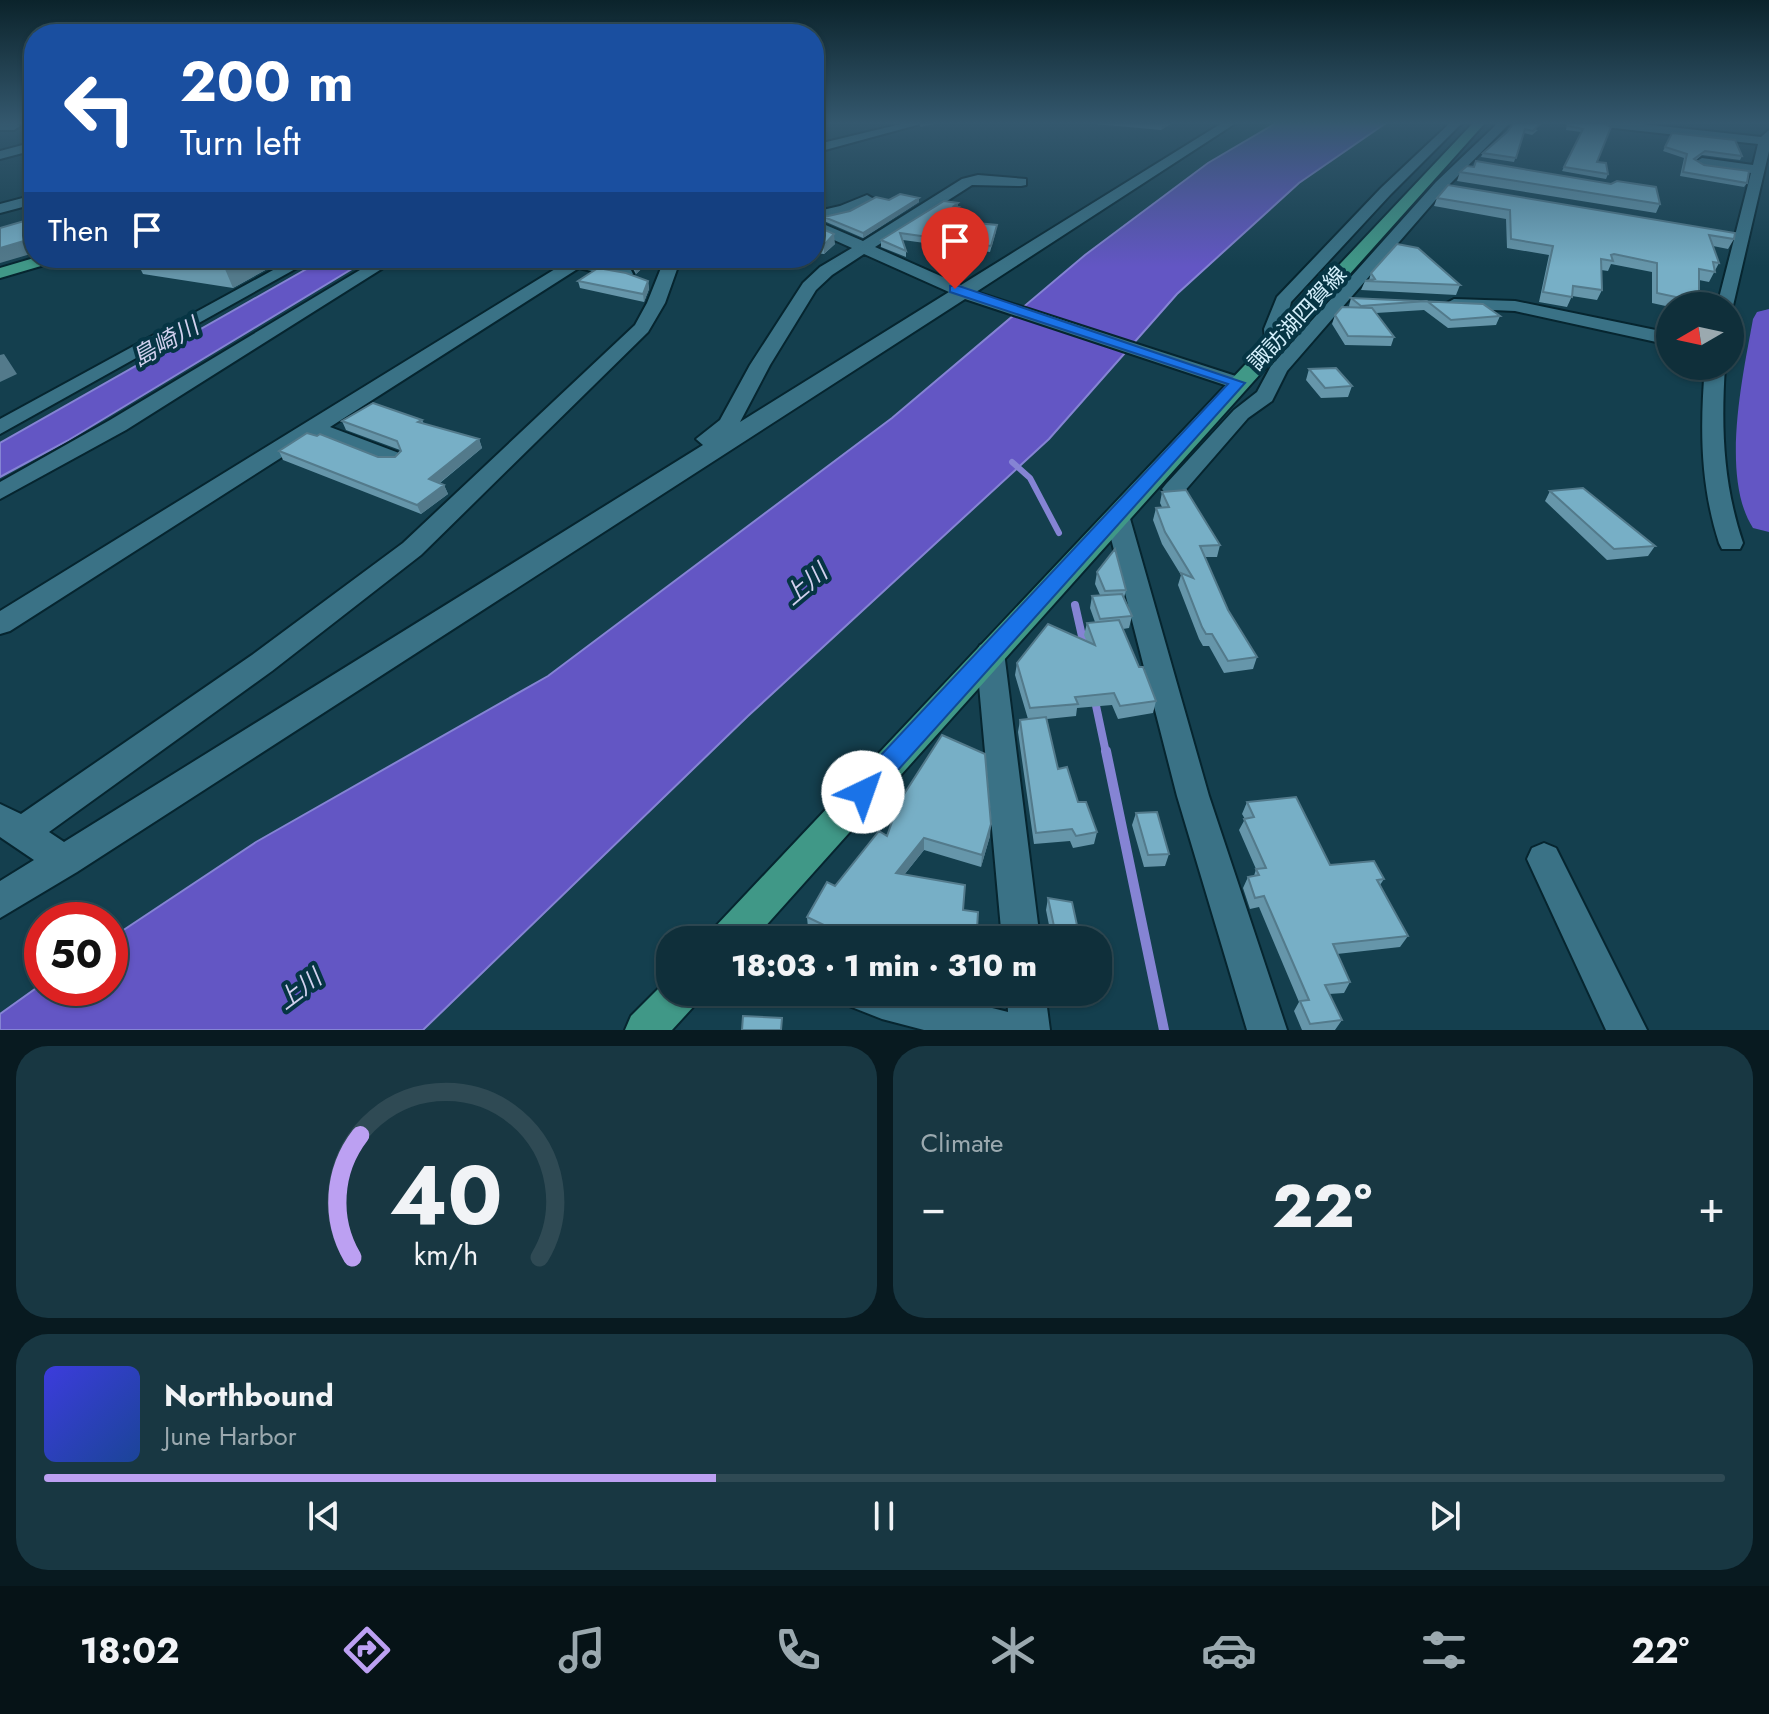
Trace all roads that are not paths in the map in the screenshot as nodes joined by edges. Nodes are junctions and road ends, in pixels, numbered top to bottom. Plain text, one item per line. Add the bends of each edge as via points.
1 (1153, 171) edge
2 (1407, 171) edge
3 (1434, 171) edge
4 (1459, 171) edge
5 (1758, 171) edge
6 (1021, 182) dead end
7 (867, 199) edge
8 (24, 202) edge
9 (0, 209) edge
10 (824, 214) edge
11 (869, 226) edge
12 (824, 230) edge
13 (886, 233) junction
14 (863, 248) junction
15 (24, 266) edge
16 (289, 268) edge
17 (375, 268) edge
18 (569, 268) edge
19 (604, 268) edge
20 (669, 268) edge
21 (974, 270) dead end
22 (0, 273) edge
23 (625, 274) edge
24 (961, 292) junction
25 (1728, 292) edge
26 (1432, 303) edge
27 (1656, 336) edge
28 (1273, 344) junction
29 (1714, 380) edge
30 (1231, 381) junction
31 (0, 428) edge
32 (313, 428) junction
33 (391, 458) edge
34 (672, 476) junction
35 (1174, 489) edge
36 (0, 492) edge
37 (1117, 515) junction
38 (1731, 543) dead end
39 (0, 624) edge
40 (990, 652) junction
41 (11, 826) edge
42 (1544, 859) dead end
43 (65, 861) junction
44 (0, 901) edge
45 (748, 926) edge
46 (1019, 926) edge
47 (667, 1006) edge
48 (906, 1006) edge
49 (1027, 1006) edge
50 (645, 1030) edge
51 (1003, 1030) edge
52 (1030, 1030) edge
53 (1267, 1030) edge
54 (1627, 1030) edge

1 - 24 street
2 - 28 street via 1283,301
3 - 28 main road, 諏訪湖四賀線
4 - 35 street via 1352,298 1278,370 1277,380
5 - 25 street via 1735,233
6 - 13 street via 967,182
7 - 10 street
8 - 9 street
11 - 13 street
12 - 14 street
13 - 14 street
14 - 24 street
14 - 34 street via 809,287 728,424 671,465
15 - 22 main road
16 - 31 street
17 - 36 street
18 - 32 street
19 - 23 street
20 - 41 street via 642,328 412,549 262,663
21 - 24 street
24 - 30 street
24 - 34 street
26 - 27 street via 1515,306
28 - 30 main road, 諏訪湖四賀線
29 - 38 street via 1711,450 1717,506
30 - 37 main road, 諏訪湖四賀線
32 - 33 street
32 - 39 street
34 - 43 street
37 - 40 main road, 諏訪湖四賀線
37 - 53 street via 1193,796
40 - 45 main road, 諏訪湖四賀線
40 - 46 street
41 - 43 street
42 - 54 street
43 - 44 street
47 - 50 main road
48 - 51 street
49 - 52 street

